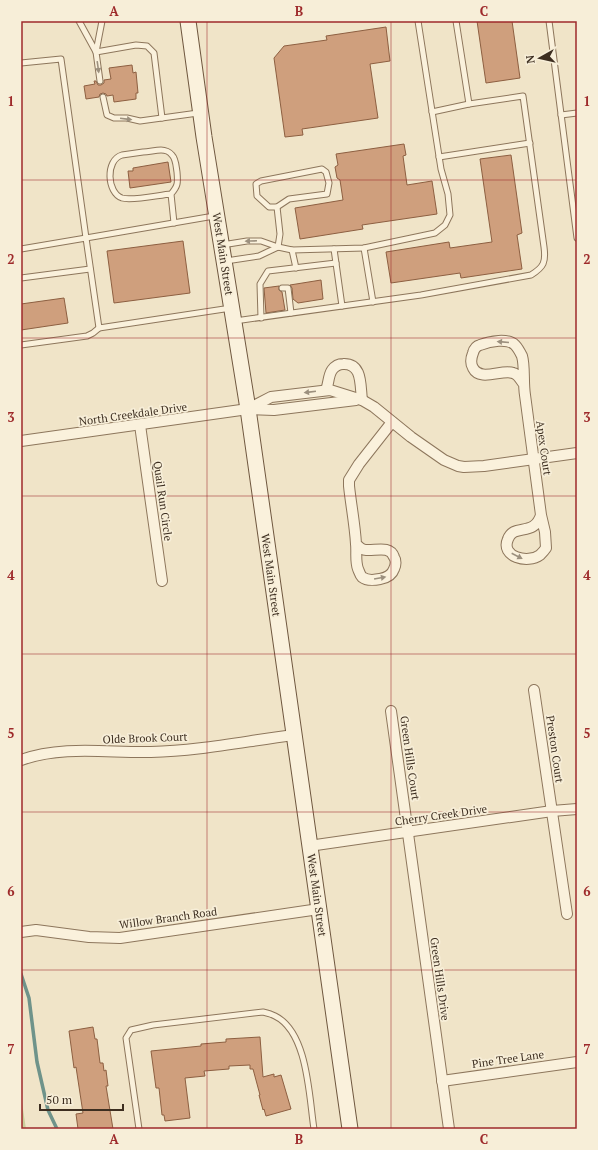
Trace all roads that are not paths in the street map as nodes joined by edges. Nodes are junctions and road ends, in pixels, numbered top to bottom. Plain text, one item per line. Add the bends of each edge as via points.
1 (79, 21) edge
2 (102, 21) edge
3 (188, 21) edge
4 (418, 21) edge
5 (456, 21) edge
6 (549, 21) edge
7 (96, 52) junction
8 (21, 63) edge
9 (100, 81) dead end
10 (103, 97) dead end
11 (469, 104) junction
12 (201, 112) junction
13 (432, 112) junction
14 (577, 113) edge
15 (561, 115) junction
16 (162, 118) junction
17 (530, 143) junction
18 (439, 157) junction
19 (171, 194) junction
20 (277, 207) junction
21 (217, 215) junction
22 (174, 223) junction
23 (86, 238) junction
24 (577, 238) edge
25 (222, 244) junction
26 (278, 247) junction
27 (334, 248) junction
28 (364, 248) junction
29 (21, 249) edge
30 (292, 250) junction
31 (225, 261) junction
32 (336, 263) junction
33 (296, 268) junction
34 (90, 269) junction
35 (21, 278) edge
36 (282, 288) dead end
37 (373, 302) junction
38 (342, 306) junction
39 (291, 313) junction
40 (233, 314) junction
41 (261, 318) junction
42 (99, 328) junction
43 (21, 345) edge
44 (523, 383) junction
45 (326, 390) junction
46 (362, 400) junction
47 (248, 409) junction
48 (392, 422) junction
49 (140, 425) junction
50 (21, 441) edge
51 (577, 453) edge
52 (533, 459) junction
53 (541, 516) junction
54 (356, 544) junction
55 (162, 581) dead end
56 (534, 690) dead end
57 (391, 711) dead end
58 (294, 735) junction
59 (21, 760) edge
60 (577, 809) edge
61 (552, 811) junction
62 (408, 832) junction
63 (309, 846) junction
64 (319, 909) junction
65 (567, 914) dead end
66 (21, 932) edge
67 (577, 1062) edge
68 (442, 1081) junction
69 (139, 1129) edge
70 (314, 1129) edge
71 (350, 1129) edge
72 (449, 1129) edge

1 - 7 lane
2 - 7 lane
3 - 12 main road, West Main Street
4 - 13 lane
5 - 11 lane
6 - 15 lane
7 -> 9 lane
7 - 16 lane via 136,45 147,46 154,54
8 - 23 lane via 60,59
10 -> 16 lane via 108,115 114,118 140,121
11 - 13 lane
11 - 17 lane via 523,96
12 - 16 lane
12 - 21 main road, West Main Street
13 - 18 lane
14 - 15 lane
15 - 24 lane
17 - 18 lane
17 - 37 lane via 545,253 543,266 532,275
18 - 28 lane via 450,215 445,225 435,233
19 - 19 lane via 130,199 120,197 111,182 114,160 121,156 162,150 170,152 175,159 178,180
19 - 22 lane
20 - 20 lane via 269,207 258,196 256,184 322,169 326,172 329,183 327,194 289,199
20 - 26 lane via 280,234
21 - 22 lane
21 - 25 main road, West Main Street
22 - 23 lane
23 - 29 lane
23 - 34 lane
26 -> 25 lane via 261,241
25 - 31 main road, West Main Street
26 - 30 lane
26 - 31 lane via 259,256
27 - 28 lane
27 - 30 lane
27 - 32 lane
28 - 37 lane
30 - 33 lane
31 - 40 main road, West Main Street
32 - 33 lane
32 - 38 lane
33 - 41 lane via 268,271 260,284
34 - 35 lane
34 - 42 lane
36 - 39 lane via 288,288 286,300
37 - 38 lane
38 - 39 lane
39 - 41 lane
40 - 41 lane
40 - 42 lane
40 - 47 main road, West Main Street
42 - 43 lane via 87,336
44 -> 44 street, Apex Court via 522,356 514,344 486,342 474,350 471,363 476,372 513,373 518,375
44 - 52 street, Apex Court
45 - 46 street
45 - 46 street via 334,367 350,364 359,373
45 -> 47 street via 271,397
46 - 47 street via 274,410
46 - 48 street
47 - 49 street, North Creekdale Drive
47 - 58 main road, West Main Street
48 - 52 street via 444,460 458,466 472,467
48 - 54 street via 349,480
49 - 50 street, North Creekdale Drive
49 - 55 street, Quail Run Circle
51 - 52 street
52 - 53 street, Apex Court
53 -> 53 street, Apex Court via 536,525 517,530 509,536 506,544 514,557 525,560 534,558 546,548
54 -> 54 street via 356,560 361,576 378,580 394,571 395,561 391,552 365,550
56 - 61 street, Preston Court
57 - 62 street, Green Hills Court
58 - 59 street, Olde Brook Court via 151,752 50,752
58 - 63 main road, West Main Street
60 - 61 street, Cherry Creek Drive
61 - 62 street, Cherry Creek Drive
61 - 65 street, Preston Court
62 - 63 street, Cherry Creek Drive
62 - 68 street, Green Hills Drive
63 - 64 main road, West Main Street
64 - 66 street, Willow Branch Road via 120,938 36,930
64 - 71 main road, West Main Street
67 - 68 street, Pine Tree Lane
68 - 72 street, Green Hills Drive
69 - 70 lane via 126,1038 131,1030 153,1024 263,1012 275,1016 288,1026 297,1041 304,1061

